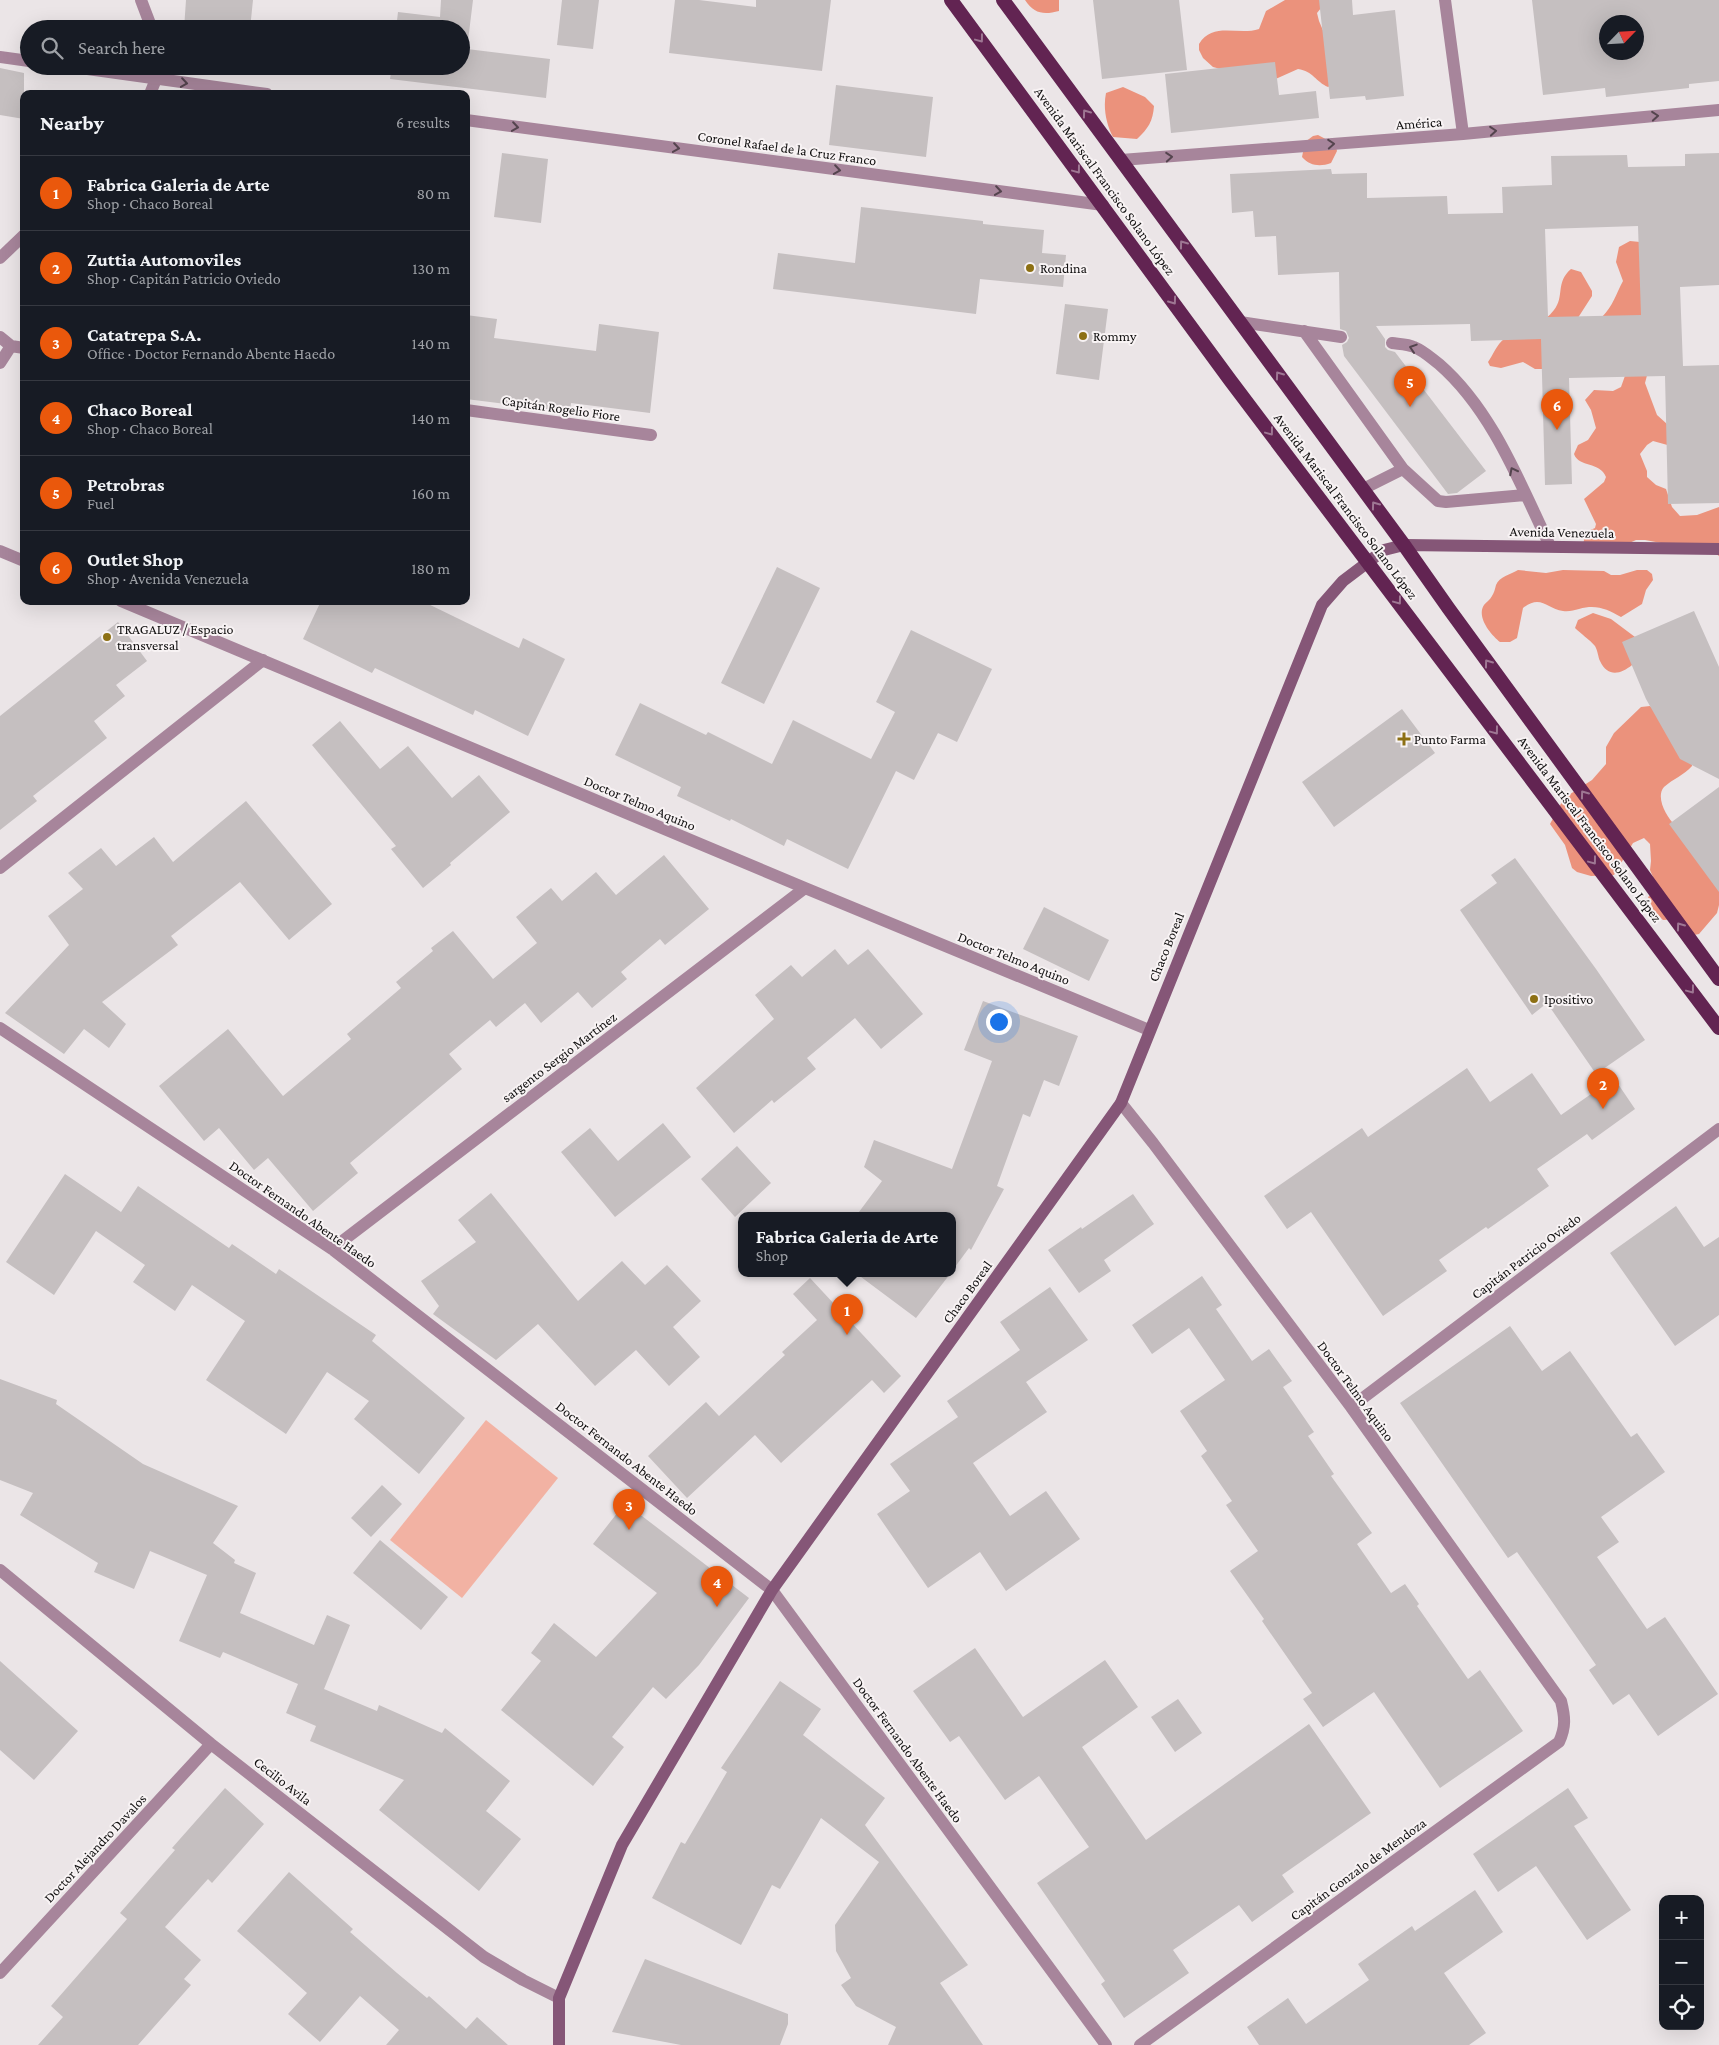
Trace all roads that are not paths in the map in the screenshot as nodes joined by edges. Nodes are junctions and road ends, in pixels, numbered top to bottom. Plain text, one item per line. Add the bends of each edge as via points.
1 (141, 0) edge
2 (951, 0) edge
3 (1003, 0) edge
4 (1445, 0) edge
5 (149, 20) edge
6 (0, 57) edge
7 (20, 60) edge
8 (156, 75) edge
9 (167, 75) edge
10 (151, 90) edge
11 (246, 90) edge
12 (1719, 110) edge
13 (470, 121) edge
14 (1462, 134) junction
15 (1120, 160) junction
16 (1103, 205) junction
17 (20, 239) edge
18 (0, 258) edge
19 (1240, 322) junction
20 (1304, 331) junction
21 (0, 337) edge
22 (1341, 337) dead end
23 (1392, 343) dead end
24 (11, 346) junction
25 (20, 347) edge
26 (0, 363) edge
27 (470, 411) edge
28 (651, 435) dead end
29 (1403, 469) junction
30 (1363, 489) junction
31 (1525, 495) junction
32 (1404, 545) junction
33 (1550, 546) junction
34 (1719, 549) edge
35 (1384, 550) joint
36 (0, 551) edge
37 (20, 559) edge
38 (1368, 562) junction
39 (131, 605) edge
40 (263, 660) junction
41 (0, 868) edge
42 (805, 888) junction
43 (1719, 979) edge
44 (0, 1028) edge
45 (1719, 1028) edge
46 (1149, 1030) junction
47 (1121, 1103) junction
48 (1719, 1129) edge
49 (332, 1250) junction
50 (1350, 1407) junction
51 (0, 1570) edge
52 (772, 1590) junction
53 (1562, 1701) joint
54 (211, 1744) junction
55 (0, 1973) edge
56 (559, 1998) junction
57 (559, 2045) edge
58 (1106, 2045) edge
59 (1140, 2045) edge

1 - 5 street
2 -> 16 highway, Avenida Mariscal Francisco Solano López
15 -> 3 highway, Avenida Mariscal Francisco Solano López
4 - 14 street
6 - 7 street
8 - 10 street
9 -> 11 street
14 -> 12 street, América
13 -> 16 street, Coronel Rafael de la Cruz Franco
15 -> 14 street, América
19 -> 15 highway, Avenida Mariscal Francisco Solano López
16 -> 38 highway, Avenida Mariscal Francisco Solano López
17 - 18 street
19 - 20 street
30 -> 19 highway, Avenida Mariscal Francisco Solano López
20 - 22 street
20 - 29 street
21 - 24 street
31 -> 23 street via 1492,430 1469,396 1425,352 1413,346
24 - 25 street
24 - 26 street
27 - 28 street, Capitán Rogelio Fiore
29 - 30 street
29 - 31 street via 1438,501
32 -> 30 highway, Avenida Mariscal Francisco Solano López
31 - 33 street
32 - 33 main road, Avenida Venezuela
32 - 35 main road, Avenida Venezuela
43 -> 32 highway, Avenida Mariscal Francisco Solano López
33 - 34 main road, Avenida Venezuela
35 - 38 main road, Chaco Boreal
36 - 37 street
38 -> 45 highway, Avenida Mariscal Francisco Solano López
38 - 46 main road, Chaco Boreal via 1322,604
39 - 40 street, Doctor Telmo Aquino
40 - 41 street
40 - 42 street, Doctor Telmo Aquino
42 - 46 street, Doctor Telmo Aquino
42 - 49 street, sargento Sergio Martínez
44 - 49 street, Doctor Fernando Abente Haedo
46 - 47 main road, Chaco Boreal
47 - 50 street, Doctor Telmo Aquino
47 - 52 main road, Chaco Boreal
48 - 50 street, Capitán Patricio Oviedo
49 - 52 street, Doctor Fernando Abente Haedo
50 - 53 street, Doctor Telmo Aquino
51 - 54 street, Cecilio Avila
52 - 56 main road, Chaco Boreal via 622,1845
52 - 58 street, Doctor Fernando Abente Haedo
53 - 59 street, Capitán Gonzalo de Mendoza via 1566,1717 1559,1742
54 - 55 street, Doctor Alejandro Davalos
54 - 56 street, Cecilio Avila via 484,1957
56 - 57 main road, Chaco Boreal

